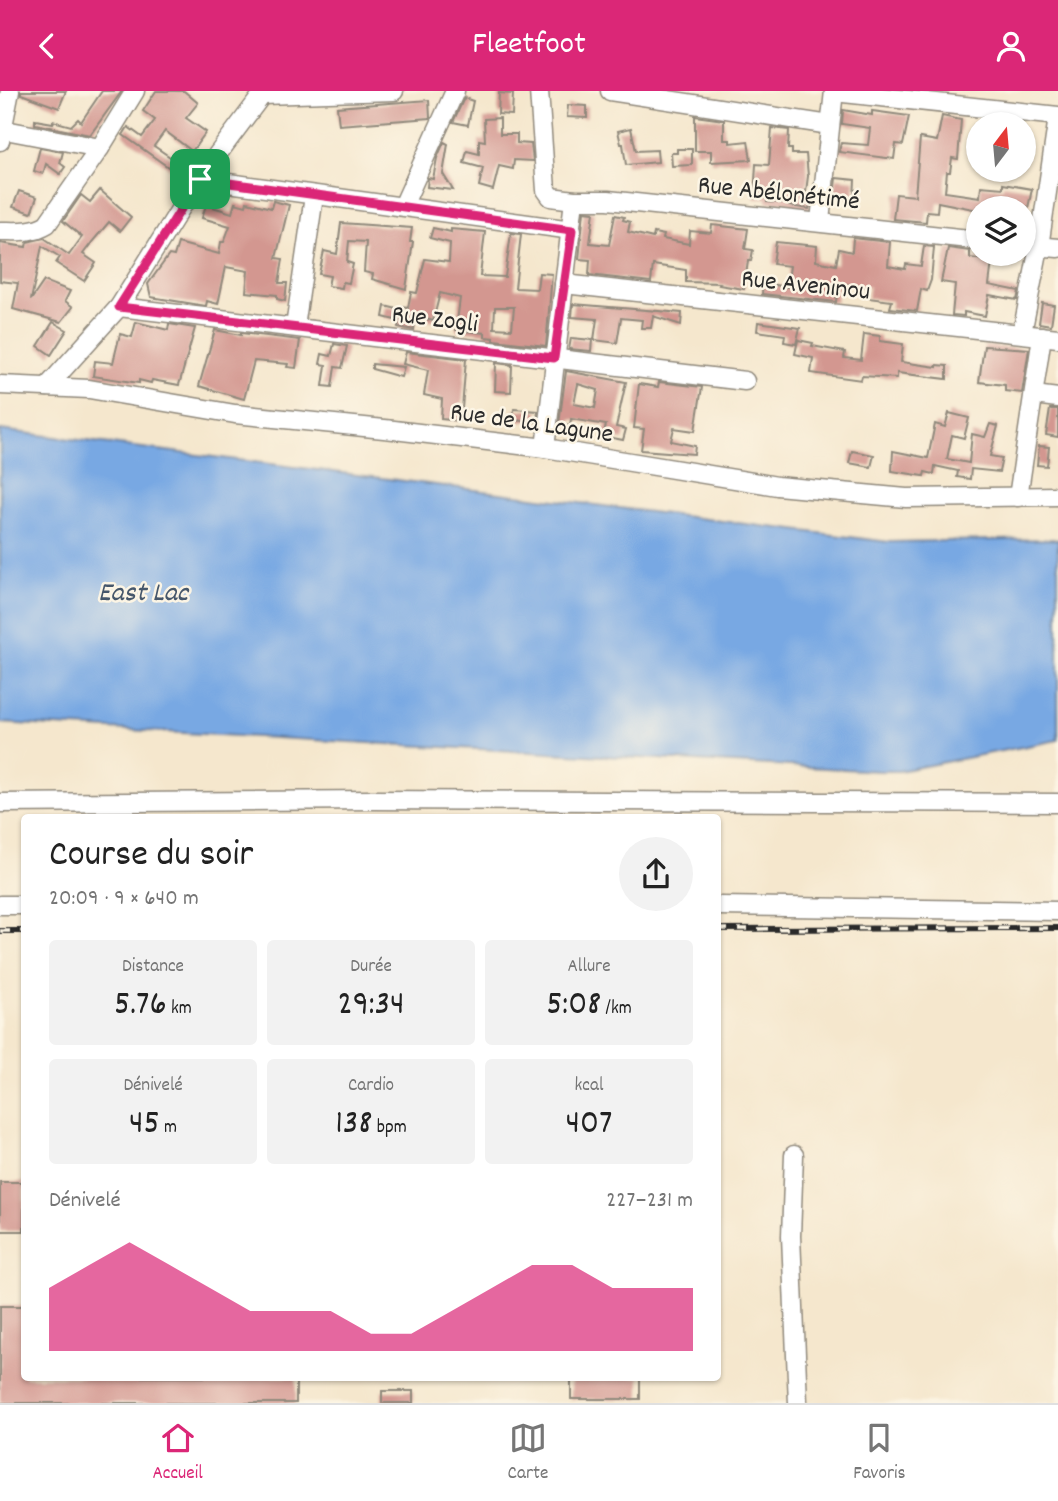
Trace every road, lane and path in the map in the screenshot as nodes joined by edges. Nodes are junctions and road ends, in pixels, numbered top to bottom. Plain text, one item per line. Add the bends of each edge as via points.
1 (10, 91) edge
2 (135, 91) edge
3 (394, 91) edge
4 (455, 91) edge
5 (538, 91) edge
6 (610, 91) edge
7 (834, 91) edge
8 (264, 93) edge
9 (942, 96) edge
10 (1058, 116) edge
11 (830, 125) junction
12 (1, 133) edge
13 (100, 148) junction
14 (200, 179) junction
15 (314, 196) junction
16 (574, 200) junction
17 (403, 206) junction
18 (820, 221) junction
19 (1036, 226) edge
20 (572, 230) junction
21 (0, 231) edge
22 (966, 239) edge
23 (1036, 246) edge
24 (1058, 248) edge
25 (1030, 266) edge
26 (564, 284) junction
27 (119, 307) junction
28 (295, 327) junction
29 (1022, 333) junction
30 (1050, 337) edge
31 (554, 358) junction
32 (745, 381) dead end
33 (0, 385) edge
34 (47, 387) junction
35 (1034, 395) junction
36 (1058, 398) edge
37 (545, 447) junction
38 (1058, 496) edge
39 (1018, 497) junction
40 (0, 803) edge
41 (1058, 803) edge
42 (0, 905) edge
43 (21, 905) edge
44 (721, 906) edge
45 (1058, 911) edge
46 (794, 1155) dead end
47 (799, 1403) edge

1 - 12 street
2 - 13 street
3 - 8 street
4 - 17 street
5 - 16 street via 546,190 551,197
6 - 11 street
7 - 9 street
7 - 11 street
8 - 14 street
9 - 10 street
10 - 19 street
11 - 18 street
12 - 13 street
13 - 21 street via 47,224 28,231
14 - 15 street
14 - 27 street
15 - 17 street
15 - 28 street
16 - 18 street, Rue Abélonétimé via 608,199
16 - 20 street
17 - 20 street
18 - 22 street, Rue Abélonétimé
20 - 26 street
23 - 24 street
25 - 29 street
26 - 29 street, Rue Aveninou
26 - 31 street
27 - 28 street, Rue Zogli
27 - 34 street
28 - 31 street, Rue Zogli
29 - 30 street, Rue Aveninou
30 - 35 street, Rue Aveninou
31 - 32 street, Rue Zogli
31 - 37 street
33 - 34 street, Rue de la Lagune
34 - 37 street, Rue de la Lagune via 89,389 235,414
35 - 36 street
35 - 39 street, Rue Aveninou
37 - 39 street, Rue de la Lagune via 777,486 906,498
38 - 39 street, Rue de la Lagune
40 - 41 street
42 - 43 street
44 - 45 street
46 - 47 street via 791,1236

